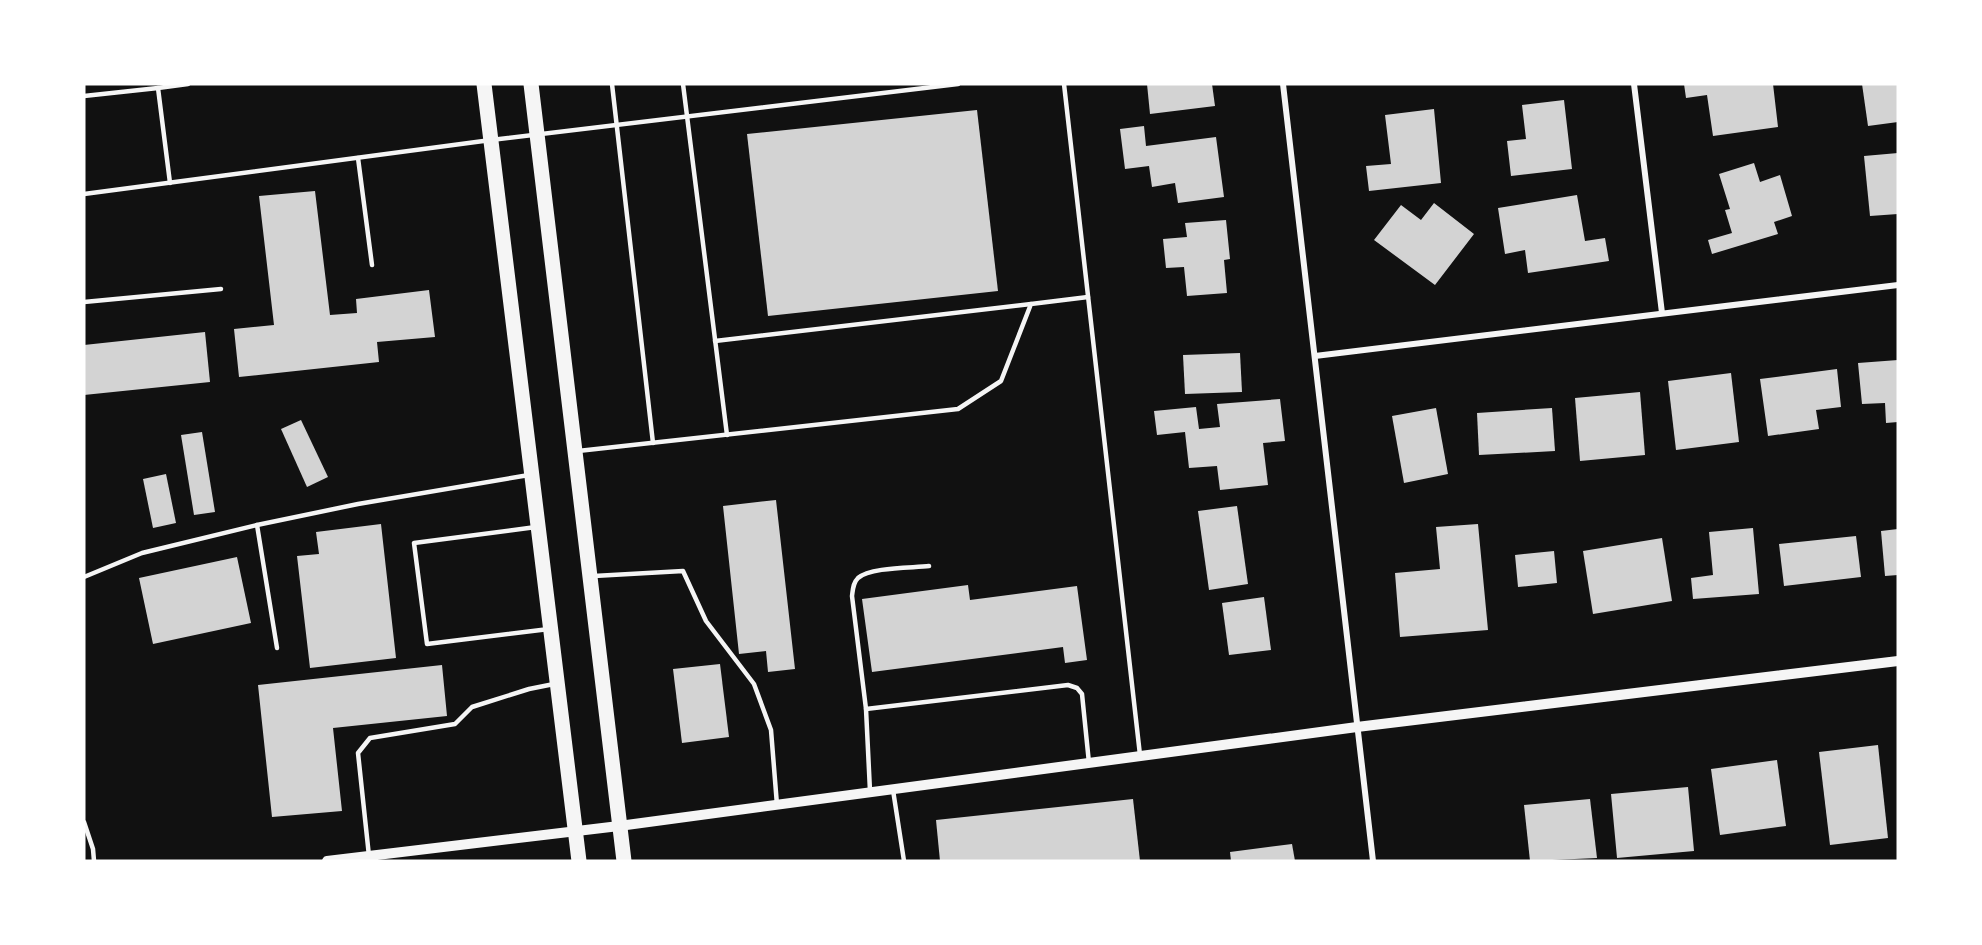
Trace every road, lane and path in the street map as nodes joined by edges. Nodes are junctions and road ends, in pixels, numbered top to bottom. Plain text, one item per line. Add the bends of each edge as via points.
1 (188, 84) edge
2 (484, 84) edge
3 (531, 84) edge
4 (612, 84) edge
5 (683, 84) edge
6 (958, 84) edge
7 (1064, 84) edge
8 (1283, 84) edge
9 (1634, 84) edge
10 (158, 88) junction
11 (84, 96) edge
12 (686, 116) junction
13 (616, 125) junction
14 (537, 134) junction
15 (491, 140) junction
16 (358, 158) junction
17 (170, 183) junction
18 (84, 194) edge
19 (372, 265) dead end
20 (1898, 285) edge
21 (221, 289) dead end
22 (1088, 297) junction
23 (84, 302) edge
24 (1031, 304) junction
25 (1662, 313) junction
26 (715, 341) junction
27 (1315, 356) junction
28 (726, 435) junction
29 (653, 443) junction
30 (575, 452) junction
31 (532, 474) junction
32 (257, 525) junction
33 (538, 527) junction
34 (929, 566) dead end
35 (589, 576) junction
36 (84, 577) edge
37 (550, 628) junction
38 (277, 648) dead end
39 (1898, 661) edge
40 (557, 684) junction
41 (866, 710) junction
42 (1358, 727) junction
43 (1140, 756) junction
44 (1089, 763) junction
45 (893, 790) junction
46 (870, 792) junction
47 (777, 805) junction
48 (84, 822) edge
49 (619, 826) junction
50 (575, 832) junction
51 (369, 856) junction
52 (94, 861) edge
53 (327, 861) edge
54 (579, 861) edge
55 (624, 861) edge
56 (904, 861) edge
57 (1373, 861) edge

1 - 10 lane
2 - 15 main road
3 - 14 main road
4 - 13 lane
5 - 12 lane
6 - 12 lane
7 - 22 lane
8 - 27 street
9 - 25 street
10 - 11 lane
10 - 17 lane
12 - 13 lane
12 - 26 lane
13 - 14 lane
13 - 29 lane
14 - 15 lane
14 - 30 main road
15 - 16 lane
15 - 31 main road
16 - 17 lane
16 - 19 lane
17 - 18 lane
20 - 25 street
21 - 23 lane
22 - 24 lane
22 - 43 lane
24 - 26 lane
24 - 28 lane via 1001,381 958,409
25 - 27 street
26 - 28 lane
27 - 42 street
28 - 29 lane
29 - 30 lane
30 - 35 main road
31 - 32 lane
31 - 33 main road
32 - 36 lane via 142,553
32 - 38 lane
33 - 37 main road
33 - 37 lane via 414,543 427,644
34 - 41 lane via 868,572 853,586
35 - 47 lane via 683,571 706,621 754,684 771,730
35 - 49 main road
37 - 40 main road
39 - 42 street
40 - 50 main road
40 - 51 lane via 472,707 455,724 370,738 358,753
41 - 44 lane via 1068,685 1082,694
41 - 46 lane
42 - 43 street
42 - 57 street
43 - 44 street
44 - 45 street
45 - 46 street
45 - 56 lane
46 - 47 street
47 - 49 street
48 - 52 lane
49 - 50 street
49 - 55 main road
50 - 51 street
50 - 54 main road
51 - 53 street

